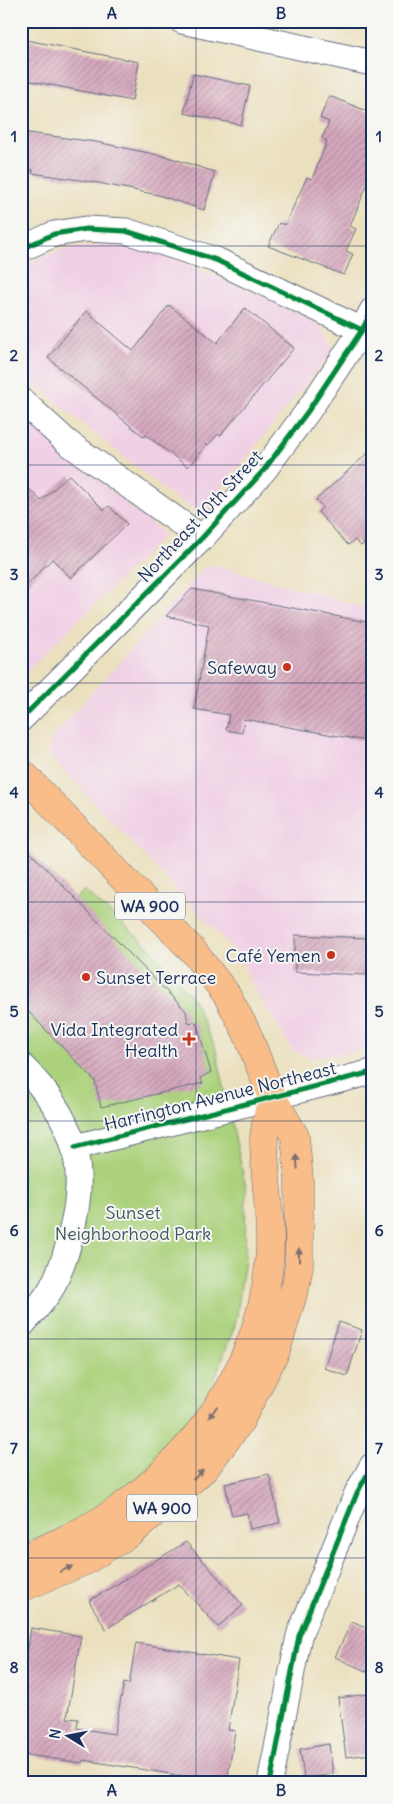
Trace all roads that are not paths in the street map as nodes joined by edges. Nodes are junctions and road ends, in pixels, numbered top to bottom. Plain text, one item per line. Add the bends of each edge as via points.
1 (182, 21) edge
2 (372, 63) edge
3 (21, 249) edge
4 (367, 321) edge
5 (21, 400) edge
6 (202, 538) junction
7 (21, 719) edge
8 (21, 772) edge
9 (21, 1065) edge
10 (372, 1072) edge
11 (272, 1097) junction
12 (75, 1147) junction
13 (265, 1291) junction
14 (21, 1326) edge
15 (262, 1382) junction
16 (372, 1466) edge
17 (21, 1559) edge
18 (21, 1588) edge
19 (270, 1783) edge

1 - 2 street
3 - 4 street via 54,234 86,229 126,230 216,260
4 - 6 street, Northeast 10th Street via 308,411 264,470
5 - 6 street via 67,442
6 - 7 street, Northeast 10th Street
8 - 11 main road, WA 900 via 193,950 227,995 247,1033
9 - 12 street via 44,1088
10 - 11 street, Harrington Avenue Northeast
11 - 12 street, Harrington Avenue Northeast
11 - 13 main road, WA 900 via 264,1137 269,1211 269,1262
15 -> 11 main road, WA 900 via 276,1351 299,1265 295,1136
12 - 14 street via 80,1173 77,1212 66,1252 52,1288
13 - 15 main road via 270,1307 256,1364
13 -> 17 main road, WA 900 via 238,1370 216,1408 185,1450 116,1510 73,1537
18 -> 15 main road, WA 900 via 85,1561 132,1532 169,1502 205,1468 239,1423
16 - 19 street via 357,1493 299,1636

